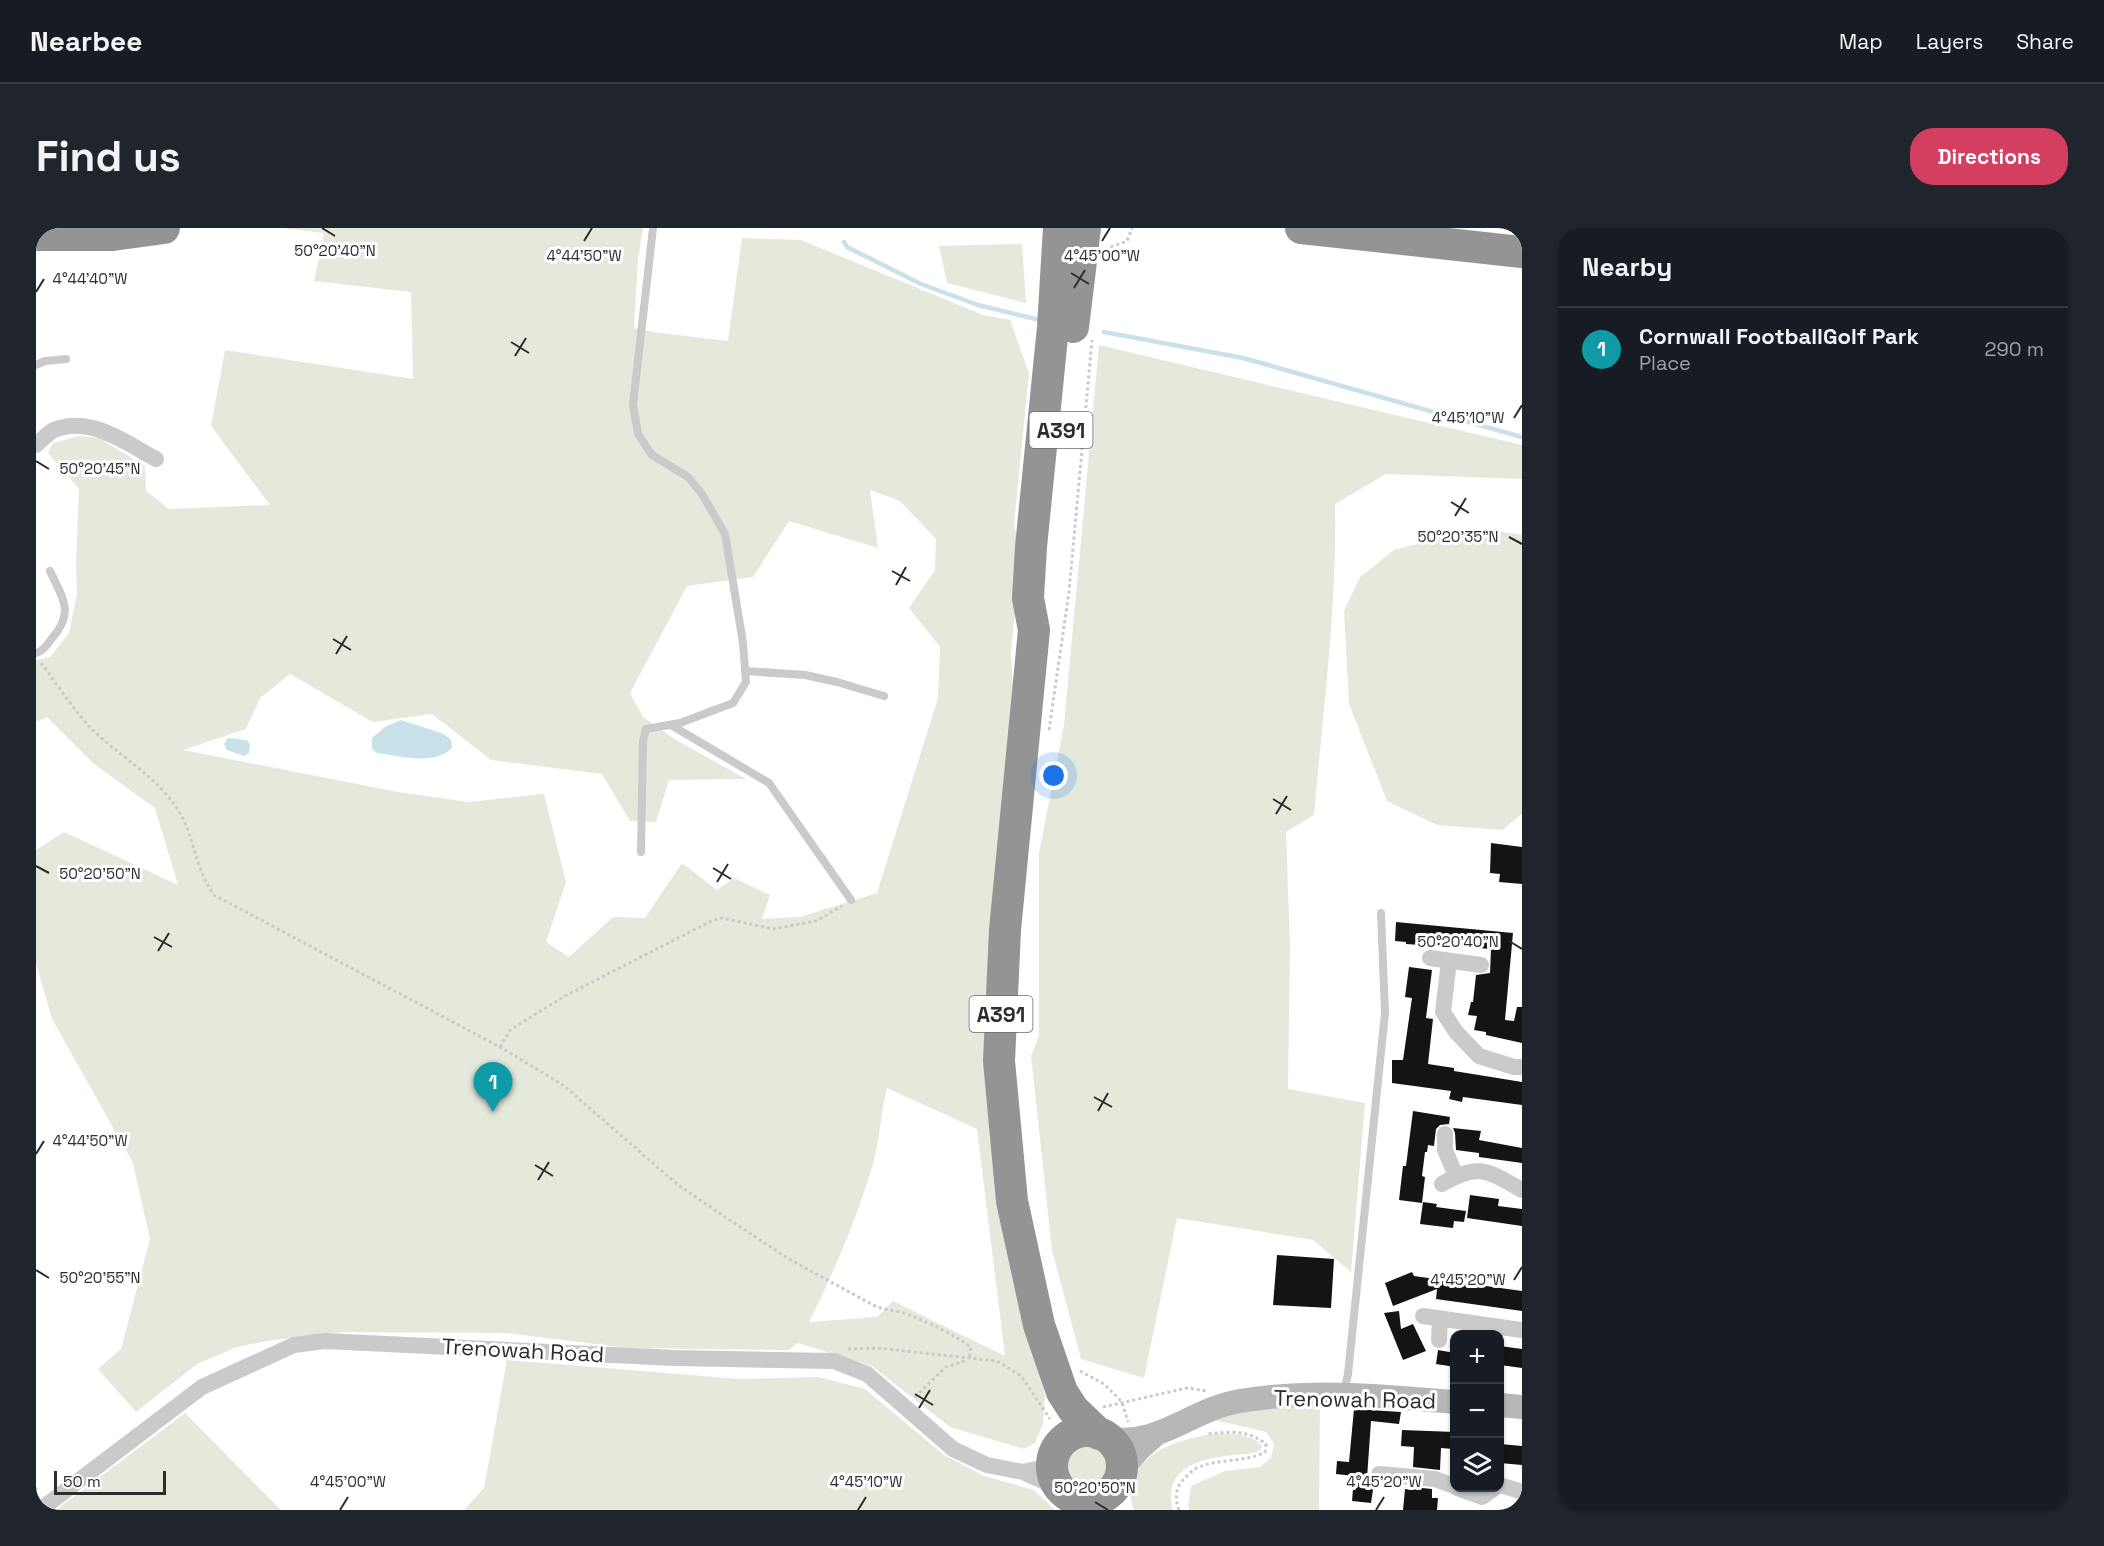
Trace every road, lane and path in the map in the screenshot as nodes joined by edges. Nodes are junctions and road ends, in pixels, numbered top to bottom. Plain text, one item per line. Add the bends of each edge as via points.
1 (164, 228) edge
2 (653, 228) edge
3 (1059, 228) edge
4 (1132, 228) edge
5 (1301, 228) edge
6 (36, 235) edge
7 (1471, 238) edge
8 (1093, 239) edge
9 (1522, 252) edge
10 (1093, 332) dead end
11 (66, 359) dead end
12 (36, 365) edge
13 (36, 445) edge
14 (156, 459) dead end
15 (50, 571) dead end
16 (1034, 630) junction
17 (36, 655) edge
18 (745, 671) junction
19 (884, 696) dead end
20 (671, 725) junction
21 (1049, 731) dead end
22 (641, 852) dead end
23 (851, 900) joint
24 (1381, 913) dead end
25 (1430, 958) dead end
26 (1449, 961) junction
27 (1481, 965) dead end
28 (500, 1047) junction
29 (1522, 1067) edge
30 (1445, 1134) dead end
31 (1522, 1190) edge
32 (1422, 1316) dead end
33 (1440, 1319) junction
34 (1522, 1330) edge
35 (1439, 1340) dead end
36 (969, 1359) junction
37 (821, 1361) junction
38 (1343, 1395) junction
39 (1237, 1401) junction
40 (1450, 1401) edge
41 (1122, 1402) junction
42 (1504, 1405) edge
43 (906, 1407) junction
44 (1522, 1407) edge
45 (1096, 1418) junction
46 (1198, 1434) dead end
47 (1023, 1472) junction
48 (1121, 1473) junction
49 (1379, 1474) dead end
50 (1071, 1483) edge
51 (1450, 1485) edge
52 (1504, 1486) edge
53 (1470, 1492) edge
54 (1522, 1492) edge
55 (1487, 1498) edge
56 (40, 1510) edge
57 (1124, 1510) edge
58 (1179, 1510) edge

1 - 6 highway via 113,235
2 - 18 lane via 633,405 638,434 652,455 688,477 725,534
3 - 16 highway, A391 via 1031,547 1028,598
4 - 8 path via 1127,241
5 - 7 highway
7 - 9 highway
8 - 16 highway, A391 via 1061,424 1048,600
10 - 21 path via 1069,592
11 - 12 lane
13 - 14 street via 52,431 76,425 95,428
15 - 17 lane via 66,605 65,617 59,630
16 - 45 highway, A391 via 1005,930 999,1061 1012,1201 1039,1325
17 - 28 path via 92,729 160,786 176,806 189,828 195,858 214,895
18 - 19 lane via 805,675
18 - 20 lane via 746,682 733,703
20 - 22 lane via 645,729
20 - 23 lane via 769,783
23 - 28 path via 816,921 795,926 763,928 722,918 713,920 566,996 510,1030
24 - 38 lane via 1385,1013
25 - 26 street
26 - 27 street
26 - 29 street via 1443,1012 1456,1032 1479,1056
28 - 36 path via 563,1085 677,1184 716,1211 873,1305 902,1312 959,1338 971,1347
30 - 31 street via 1449,1180 1475,1170 1494,1174
32 - 33 street
33 - 34 street
33 - 35 street
36 - 37 path via 877,1348 846,1349
36 - 43 path via 946,1367
36 - 45 path via 997,1361 1021,1376 1051,1420
37 - 43 street, Trenowah Road via 834,1361 867,1374
37 - 56 street, Trenowah Road via 326,1341 294,1345 202,1387
38 - 39 street, Trenowah Road via 1285,1395
38 - 40 street, Trenowah Road
39 - 41 path via 1225,1393 1187,1388
39 - 45 street, Trenowah Road via 1197,1414
41 - 45 path
41 - 45 path
41 - 45 path via 1104,1384
42 - 44 street
43 - 47 street, Trenowah Road via 953,1449 987,1465
45 - 48 highway via 1118,1452
45 - 50 highway via 1085,1432 1061,1443
46 - 58 path via 1255,1435 1266,1444 1265,1452 1195,1468 1178,1485 1175,1501
47 - 50 street, Trenowah Road
47 - 50 street via 1045,1467
48 - 50 highway via 1105,1496
48 - 57 highway
49 - 51 street via 1435,1479
52 - 54 street
53 - 55 street

